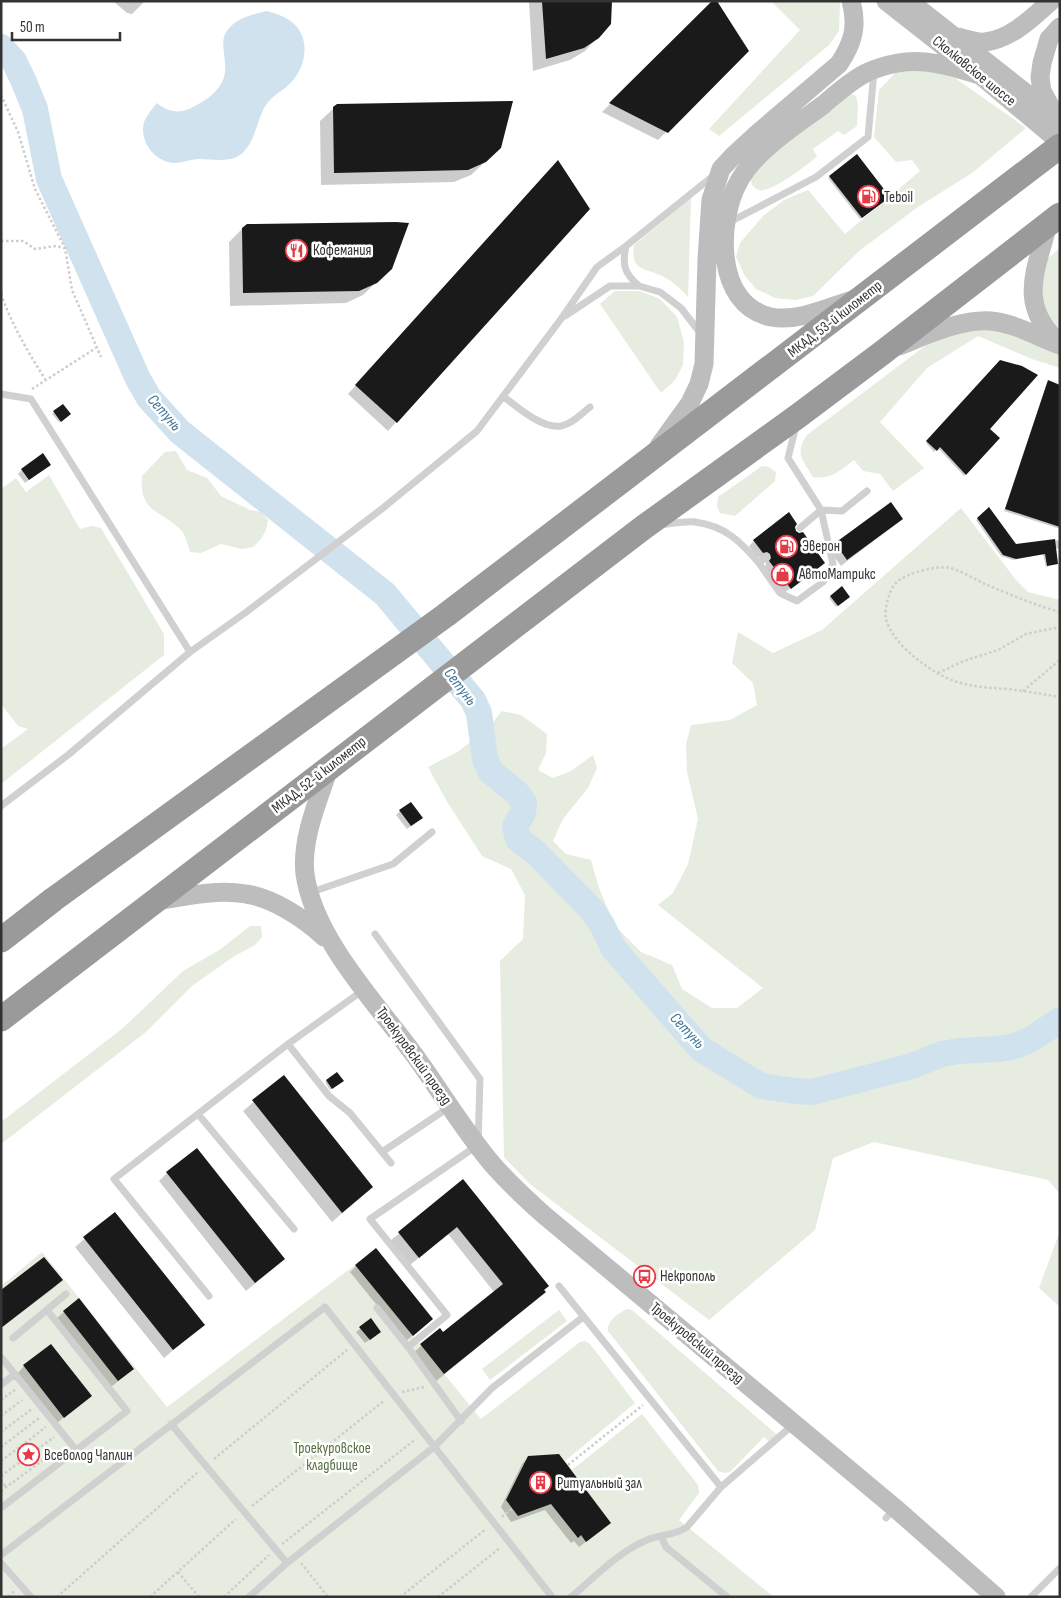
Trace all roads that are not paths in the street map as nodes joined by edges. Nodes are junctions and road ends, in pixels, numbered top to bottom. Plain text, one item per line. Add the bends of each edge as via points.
1 (851, 1) edge
2 (886, 1) edge
3 (909, 1) edge
4 (1051, 1) edge
5 (1060, 27) edge
6 (954, 36) junction
7 (874, 70) junction
8 (980, 75) junction
9 (1058, 118) edge
10 (1060, 144) edge
11 (721, 169) junction
12 (1054, 219) edge
13 (725, 224) junction
14 (626, 246) junction
15 (638, 286) junction
16 (867, 294) junction
17 (561, 319) junction
18 (705, 340) junction
19 (1060, 344) edge
20 (882, 353) junction
21 (1, 394) edge
22 (503, 396) junction
23 (590, 407) dead end
24 (798, 416) junction
25 (648, 461) junction
26 (867, 491) dead end
27 (821, 510) junction
28 (800, 528) dead end
29 (641, 530) junction
30 (766, 557) dead end
31 (759, 563) junction
32 (190, 652) junction
33 (329, 768) junction
34 (1, 806) edge
35 (432, 832) dead end
36 (309, 893) junction
37 (157, 901) junction
38 (374, 934) dead end
39 (1, 940) edge
40 (332, 945) junction
41 (364, 989) junction
42 (1, 1018) edge
43 (288, 1044) junction
44 (451, 1107) junction
45 (198, 1114) junction
46 (478, 1145) junction
47 (382, 1152) junction
48 (391, 1163) dead end
49 (294, 1229) dead end
50 (559, 1286) dead end
51 (66, 1294) dead end
52 (209, 1296) dead end
53 (377, 1308) dead end
54 (46, 1310) junction
55 (583, 1316) junction
56 (13, 1338) dead end
57 (408, 1347) junction
58 (1, 1357) edge
59 (15, 1374) junction
60 (1, 1385) edge
61 (461, 1421) junction
62 (171, 1424) junction
63 (794, 1424) junction
64 (434, 1447) junction
65 (76, 1450) junction
66 (720, 1487) junction
67 (1, 1508) edge
68 (661, 1536) junction
69 (1, 1555) edge
70 (1, 1563) edge
71 (287, 1563) junction
72 (1060, 1568) edge
73 (31, 1597) edge
74 (249, 1597) edge
75 (552, 1597) edge
76 (571, 1597) edge
77 (727, 1597) edge
78 (996, 1597) edge
79 (1031, 1597) edge

1 - 11 street via 855,30 849,50 839,64 758,132
2 - 8 street, Сколковское шоссе
3 - 6 street, Сколковское шоссе
4 - 6 street via 1015,31 995,39 983,42
5 - 9 street via 1049,39 1040,77 1042,91
6 - 9 street, Сколковское шоссе
7 - 8 street via 905,62 934,62
7 - 13 street via 864,74 774,141 752,163 733,192
7 - 13 lane via 868,137 816,177
8 - 10 street, Сколковское шоссе
10 - 16 highway, МКАД, 53-й километр
11 - 14 lane
11 - 18 street via 711,200
12 - 19 street via 1032,290 1034,307 1042,323
12 - 20 highway
13 - 16 street via 723,247 734,290 756,312 785,318 806,315
14 - 15 lane via 624,266 629,278
14 - 17 lane via 597,267
15 - 17 lane via 610,286
15 - 18 lane via 660,292 681,308
16 - 25 highway, МКАД, 53-й километр
17 - 22 lane
18 - 25 street via 699,384 690,403
19 - 20 street via 991,321 952,326
20 - 24 highway
21 - 32 lane via 31,399
22 - 23 lane via 543,423 560,426
22 - 32 lane via 477,431 383,508
24 - 27 lane via 788,458
24 - 29 highway
25 - 39 highway, МКАД, 53-й километр via 446,616
26 - 27 lane via 842,511
27 - 28 lane
27 - 31 lane via 833,564 823,582 797,601 780,593
29 - 31 lane via 694,522 724,530 740,541
29 - 33 highway, МКАД, 52-й километр
30 - 31 lane
32 - 34 lane via 68,755
33 - 36 street, Троекуровский проезд via 305,851
33 - 37 highway, МКАД, 52-й километр
35 - 36 lane via 393,864
36 - 40 street, Троекуровский проезд
37 - 40 street, Троекуровский проезд via 198,895 247,894 282,906
37 - 42 highway, МКАД, 52-й километр
38 - 46 lane via 480,1079
40 - 41 street, Троекуровский проезд
41 - 43 lane
41 - 44 street, Троекуровский проезд
43 - 45 lane
43 - 47 lane via 329,1096 350,1112
44 - 46 street, Троекуровский проезд
44 - 47 lane
45 - 49 lane
45 - 52 lane via 114,1179
46 - 57 lane via 370,1219 446,1315
46 - 63 street, Троекуровский проезд via 514,1188 544,1215
47 - 48 lane
50 - 55 lane
51 - 54 lane
53 - 57 lane
54 - 56 lane
54 - 65 lane via 127,1411
55 - 61 lane via 492,1388
55 - 66 lane
57 - 61 lane
58 - 59 lane
59 - 60 lane
59 - 65 lane
61 - 64 lane
62 - 64 lane via 325,1307
62 - 69 lane
62 - 71 lane
63 - 66 lane
63 - 78 street, Троекуровский проезд via 891,1513
64 - 71 lane
64 - 75 lane
65 - 67 lane
66 - 68 lane via 687,1527 672,1535
68 - 76 lane via 627,1551
68 - 77 lane via 666,1547
70 - 73 lane
71 - 74 lane
72 - 79 lane

